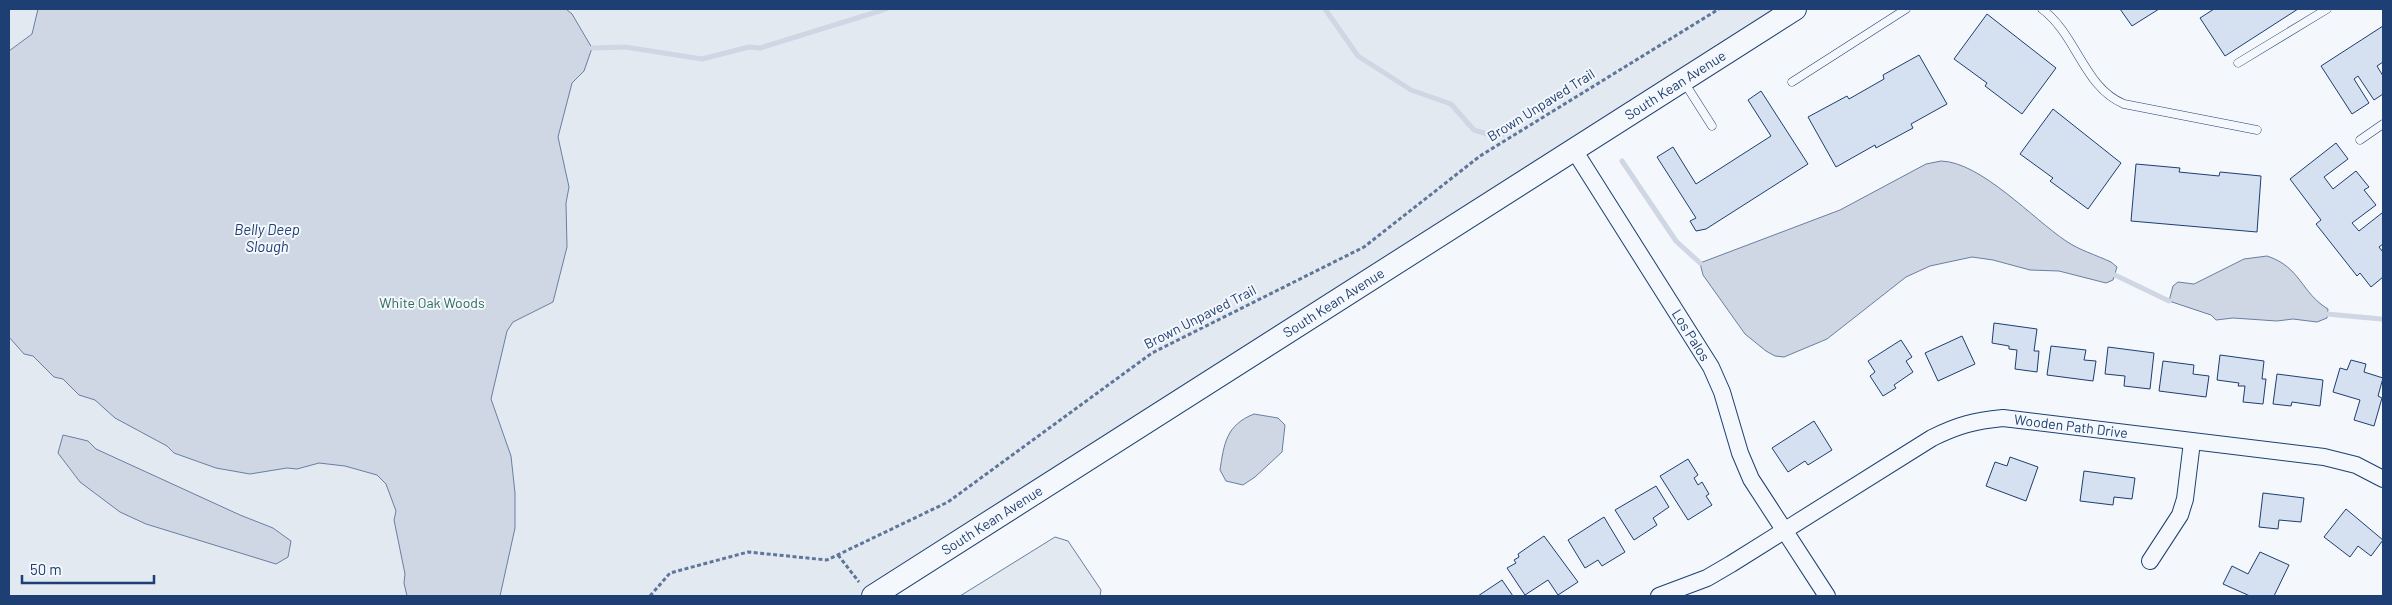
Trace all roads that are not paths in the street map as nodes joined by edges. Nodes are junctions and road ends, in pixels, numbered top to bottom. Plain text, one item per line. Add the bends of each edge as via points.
1 (1795, 9) edge
2 (1906, 9) edge
3 (2042, 9) edge
4 (2327, 9) edge
5 (1896, 11) edge
6 (2238, 63) dead end
7 (1682, 80) junction
8 (1792, 82) dead end
9 (2383, 124) edge
10 (1712, 126) dead end
11 (2257, 130) dead end
12 (2360, 140) dead end
13 (1574, 150) junction
14 (2192, 442) junction
15 (2383, 479) edge
16 (1784, 532) junction
17 (2150, 561) dead end
18 (869, 593) edge
19 (1659, 596) edge
20 (1827, 596) edge

1 - 7 street, South Kean Avenue
2 - 5 lane
3 - 11 lane via 2060,26 2095,82 2112,100
4 - 6 lane
5 - 8 lane
7 - 10 lane
7 - 13 street, South Kean Avenue
9 - 12 lane
13 - 16 street, Los Palos via 1711,367 1751,479
13 - 18 street, South Kean Avenue
14 - 15 street, Wooden Path Drive via 2324,457 2356,465
14 - 16 street, Wooden Path Drive via 2003,418 1974,420 1932,438
14 - 17 street via 2180,515
16 - 19 street, Wooden Path Drive via 1707,578
16 - 20 street, Los Palos

